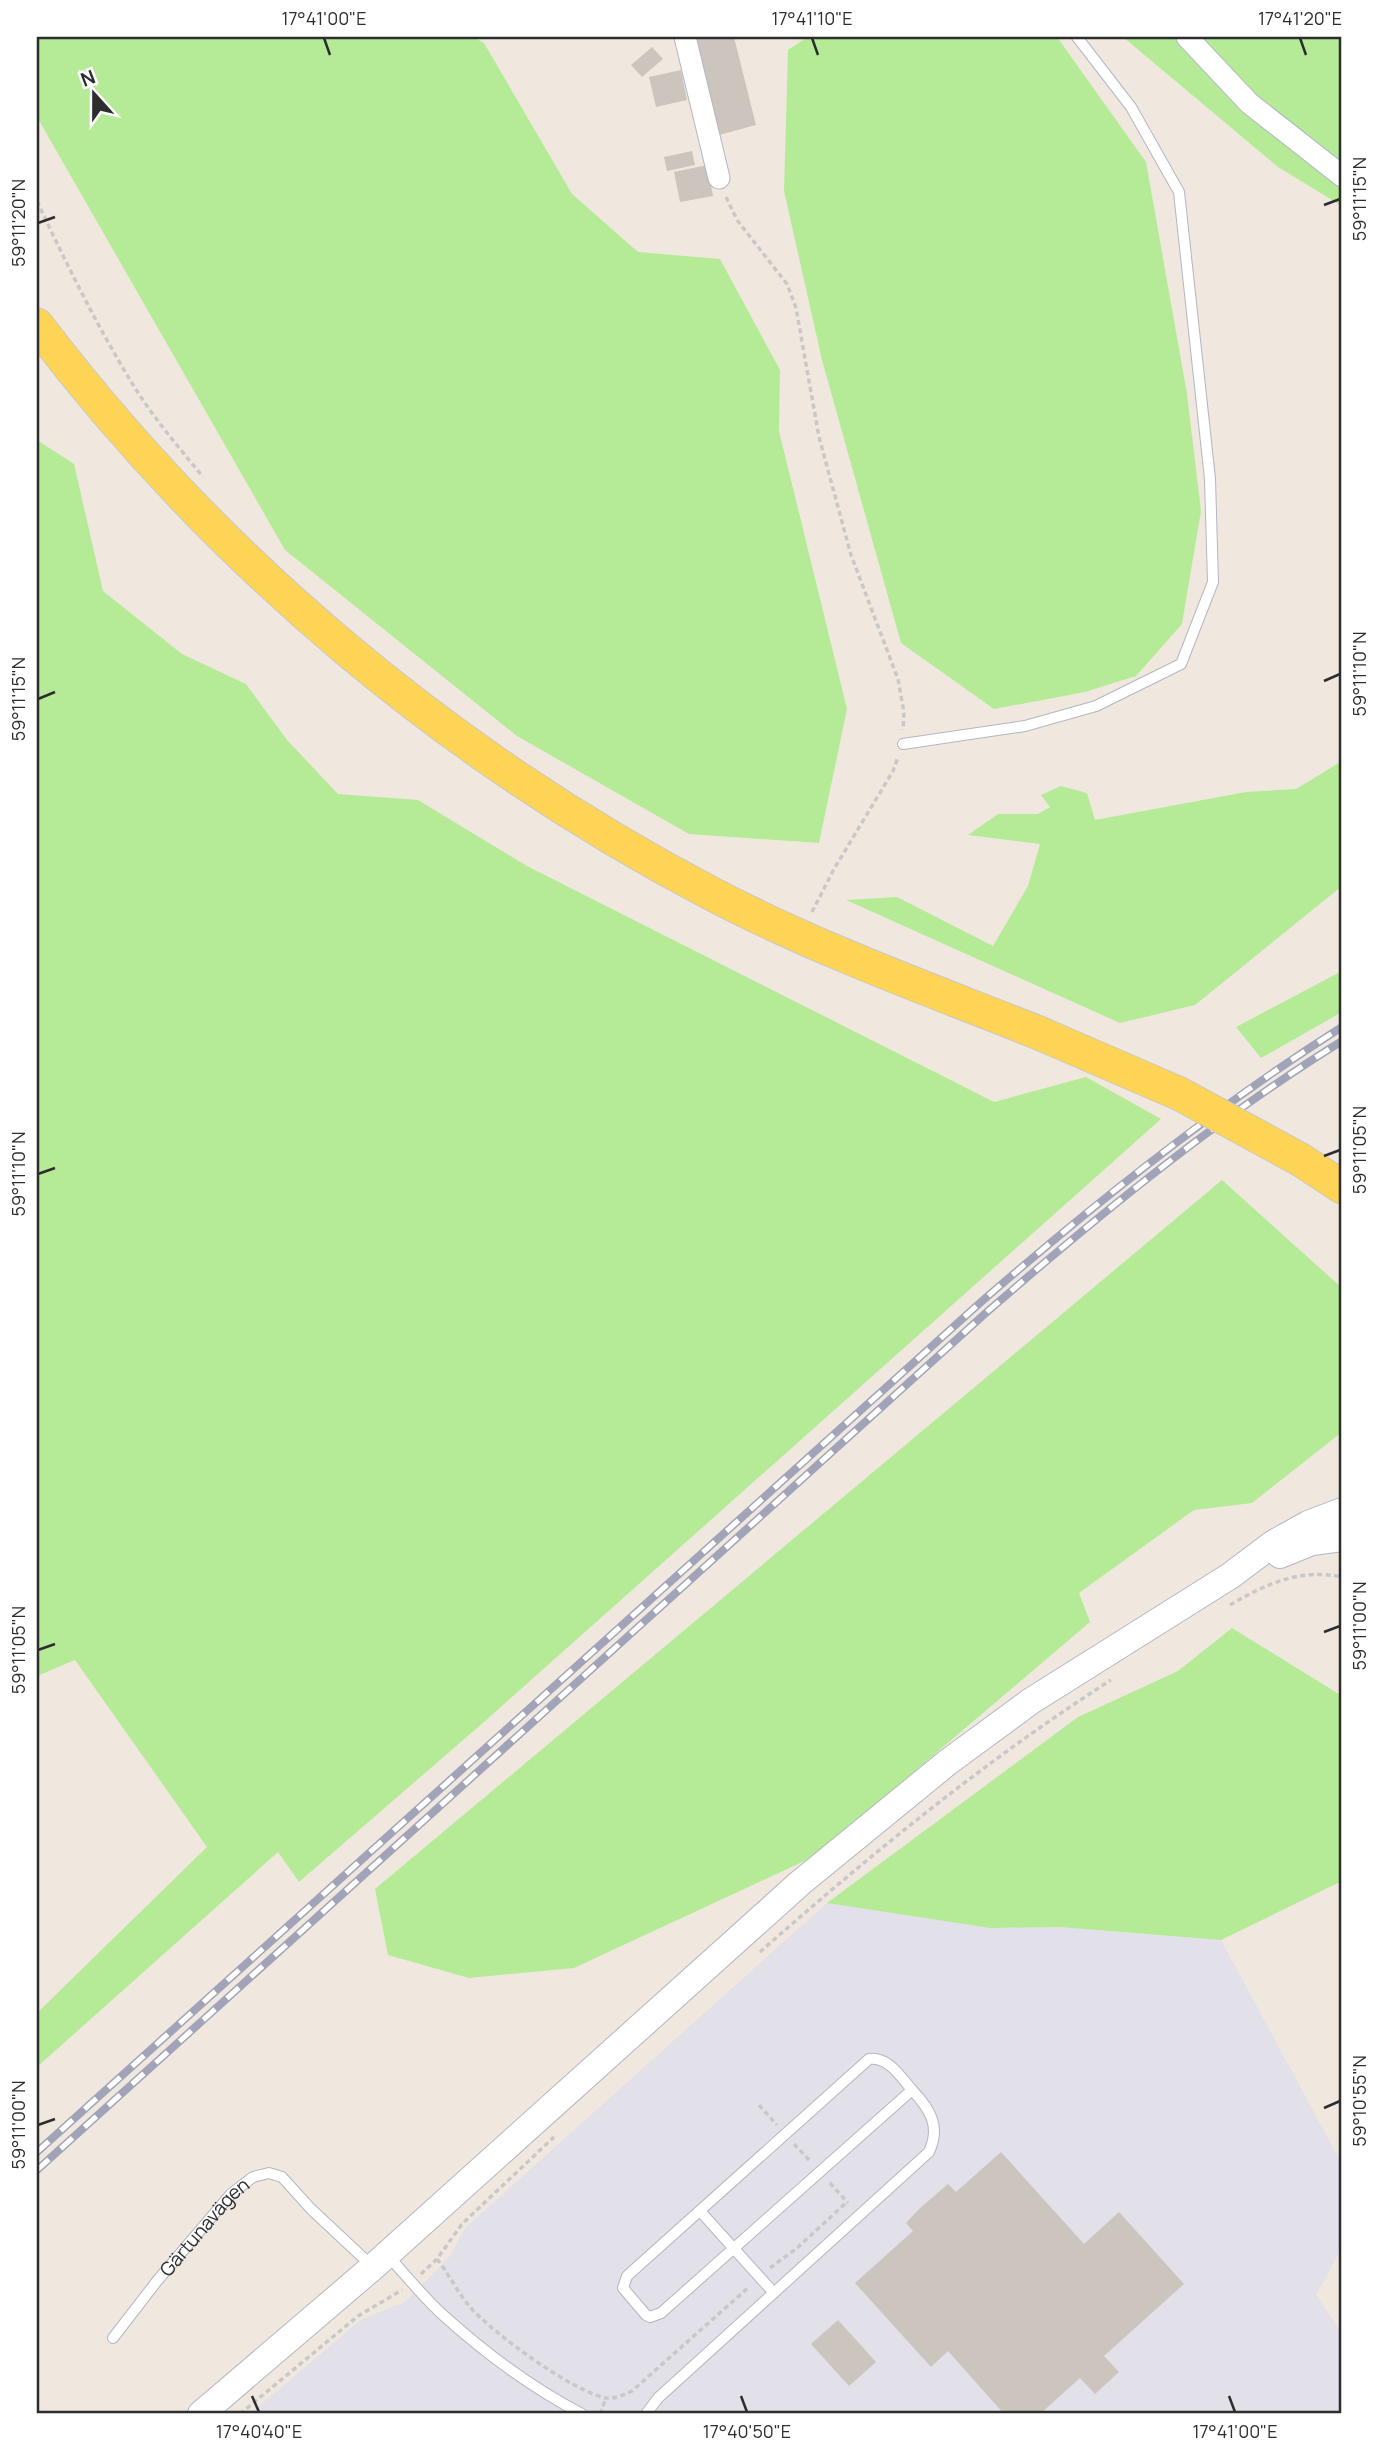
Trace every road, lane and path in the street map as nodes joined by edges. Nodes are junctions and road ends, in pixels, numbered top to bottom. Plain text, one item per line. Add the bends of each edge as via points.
1 (685, 37) edge
2 (1077, 37) edge
3 (1187, 37) edge
4 (1342, 176) edge
5 (719, 178) joint
6 (37, 201) edge
7 (37, 325) edge
8 (206, 481) dead end
9 (903, 744) junction
10 (823, 918) dead end
11 (1340, 1184) edge
12 (1342, 1511) edge
13 (1342, 1538) edge
14 (1230, 1576) junction
15 (1342, 1577) edge
16 (1228, 1606) dead end
17 (1116, 1677) dead end
18 (752, 1959) dead end
19 (912, 2090) junction
20 (562, 2130) dead end
21 (700, 2211) junction
22 (734, 2248) junction
23 (380, 2261) junction
24 (413, 2282) junction
25 (773, 2292) junction
26 (113, 2338) dead end
27 (606, 2398) dead end
28 (201, 2414) edge
29 (240, 2414) edge
30 (582, 2414) edge
31 (600, 2414) edge
32 (646, 2414) edge

1 - 5 street
2 - 9 lane via 1131,107 1178,192 1210,480 1213,582 1181,664 1096,706 1026,726
3 - 4 street via 1249,103
5 - 9 path via 737,219 787,284 796,308 819,437 837,506 898,679
6 - 8 path via 129,379
7 - 11 main road, bridge via 142,454 232,545 324,631 471,747 585,822 717,896 807,940 1180,1094
9 - 10 path via 893,771 812,912
12 - 14 street via 1308,1524
13 - 14 street via 1312,1542
14 - 23 street via 1031,1701 948,1762 800,1883
15 - 16 path via 1289,1577
17 - 18 path via 947,1795
19 - 21 lane via 889,2064 869,2060
19 - 22 lane
19 - 25 lane via 933,2118 929,2152
20 - 24 path via 462,2224
21 - 22 lane
21 - 22 lane via 627,2276 623,2288 646,2315 661,2313
22 - 25 lane
23 - 24 lane, Gärtunavägen
23 - 26 lane, Gärtunavägen via 311,2209 282,2177 270,2173 253,2177 231,2194
23 - 28 street
24 - 29 path via 358,2316
24 - 30 lane, Gärtunavägen via 474,2342 539,2390
25 - 32 lane
27 - 31 path

